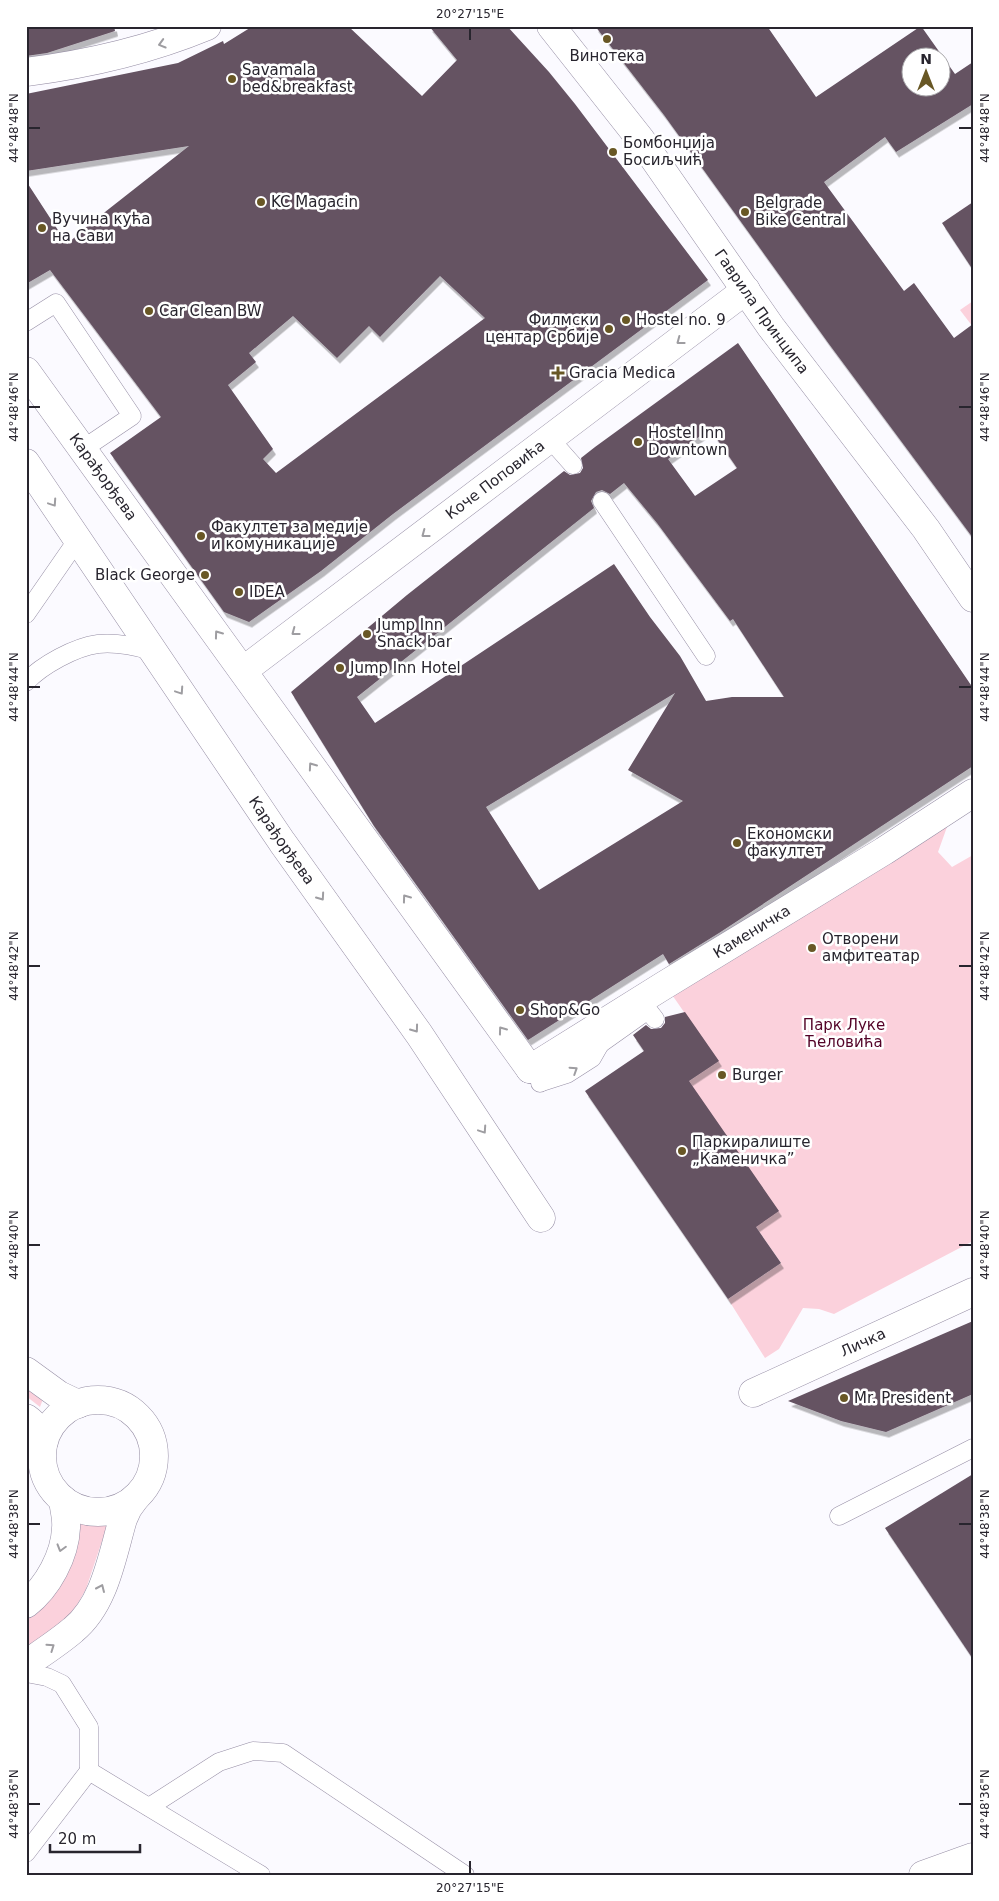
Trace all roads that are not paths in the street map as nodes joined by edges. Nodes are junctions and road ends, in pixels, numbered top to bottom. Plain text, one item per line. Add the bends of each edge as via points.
1 (207, 26) edge
2 (551, 26) edge
3 (26, 72) edge
4 (746, 290) junction
5 (26, 322) edge
6 (26, 371) edge
7 (550, 439) junction
8 (83, 449) junction
9 (26, 462) edge
10 (572, 465) dead end
11 (602, 501) dead end
12 (78, 539) junction
13 (973, 598) edge
14 (26, 614) edge
15 (152, 650) junction
16 (706, 656) dead end
17 (244, 670) junction
18 (26, 682) edge
19 (973, 793) edge
20 (655, 1020) dead end
21 (600, 1044) dead end
22 (530, 1069) joint
23 (541, 1218) dead end
24 (973, 1292) edge
25 (26, 1371) edge
26 (753, 1393) dead end
27 (78, 1404) junction
28 (26, 1418) edge
29 (43, 1444) junction
30 (973, 1448) edge
31 (136, 1497) junction
32 (63, 1500) junction
33 (840, 1516) dead end
34 (26, 1604) edge
35 (26, 1664) edge
36 (26, 1672) edge
37 (90, 1771) junction
38 (149, 1807) junction
39 (26, 1853) edge
40 (973, 1857) edge
41 (261, 1875) edge
42 (465, 1875) edge
43 (923, 1875) edge

1 -> 3 main road via 141,50 97,61
2 - 4 main road, Гаврила Принципа via 641,140
4 -> 7 main road, Коче Поповића
4 - 13 main road, Гаврила Принципа via 926,529
5 - 8 lane via 56,303 132,416
6 - 8 main road, Карађорђева
7 - 10 lane
7 -> 17 main road, Коче Поповића
17 -> 8 main road, Карађорђева
9 -> 12 main road, Карађорђева
11 - 16 lane
12 - 14 lane
12 - 15 main road, Карађорђева
15 - 18 lane via 127,644 97,644 60,656
15 -> 23 main road, Карађорђева via 282,842 419,1034
22 -> 17 main road, Карађорђева
19 - 22 main road, Каменичка
20 - 21 lane via 648,1010
24 - 26 main road, Личка
25 - 27 main road via 59,1395
27 - 29 main road via 59,1415
27 - 31 main road via 94,1400 117,1403 134,1413 149,1433 153,1444 152,1471
28 - 29 main road via 38,1429
29 - 32 main road via 46,1479
30 - 33 lane
31 - 32 main road via 115,1509 97,1512 77,1508
35 -> 31 main road via 75,1629 89,1612 101,1590 123,1519
32 -> 34 main road via 66,1528 61,1552 48,1579
36 - 37 lane via 62,1684 89,1727
37 - 38 lane
37 - 39 lane
38 - 41 lane
38 - 42 lane via 219,1762 253,1751 283,1753
40 - 43 main road

